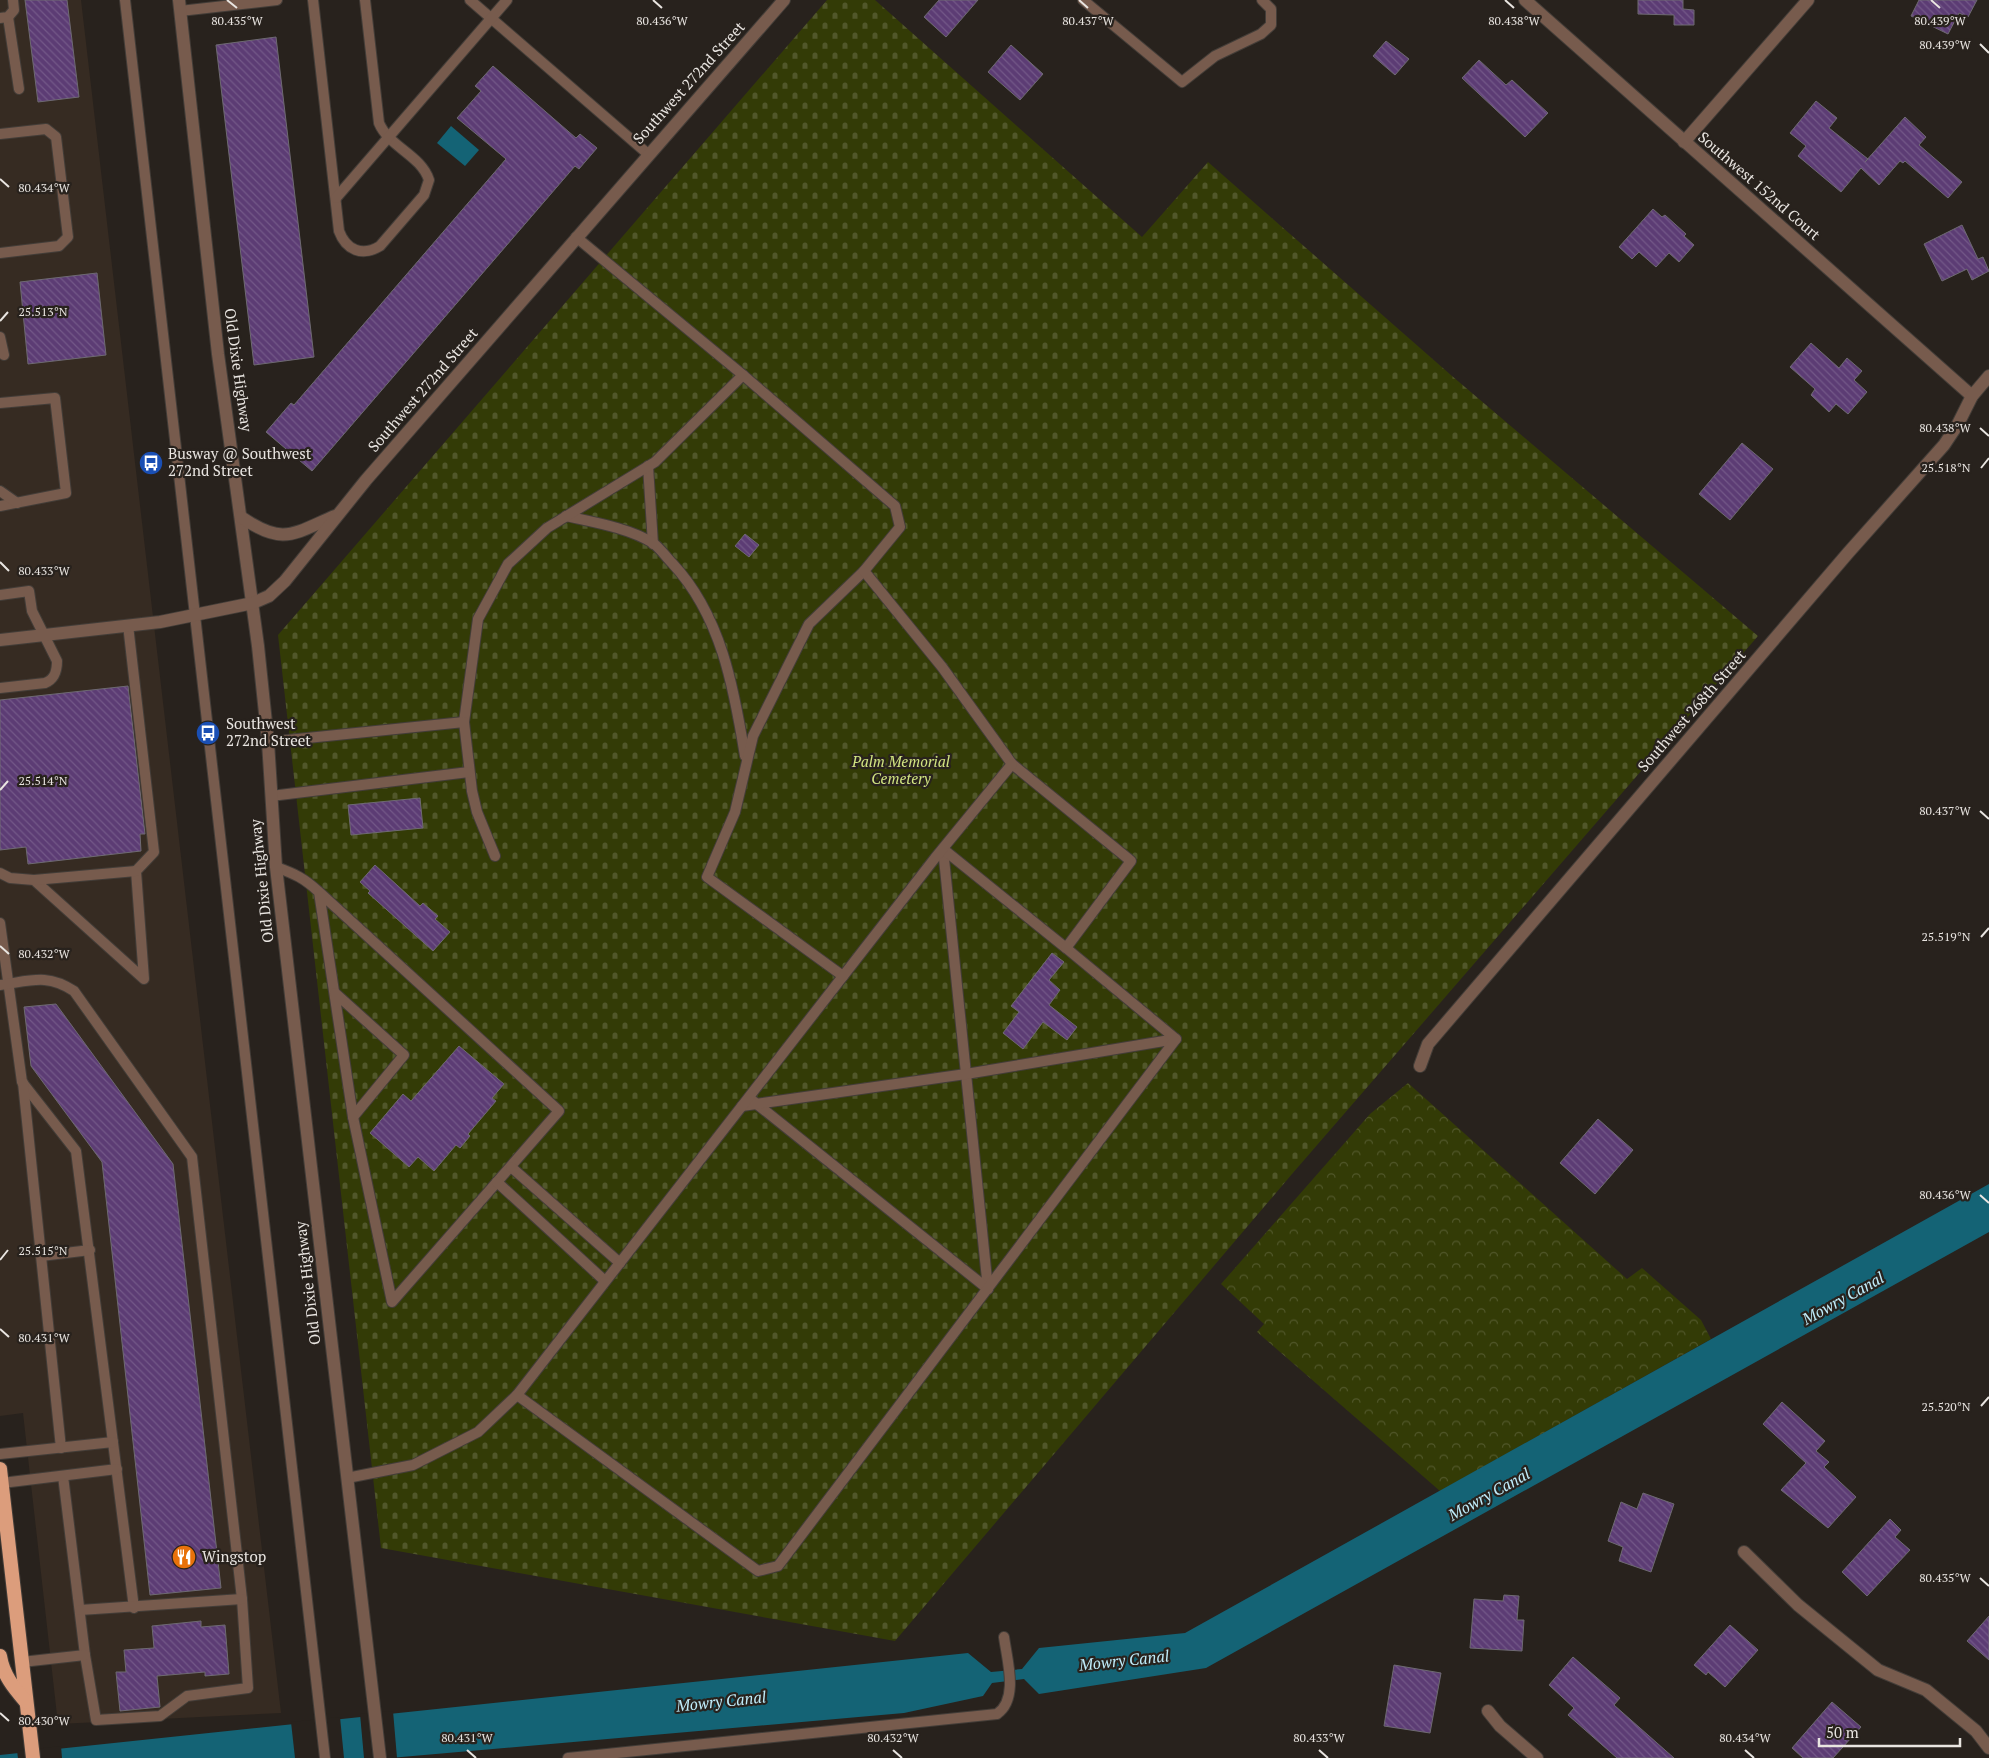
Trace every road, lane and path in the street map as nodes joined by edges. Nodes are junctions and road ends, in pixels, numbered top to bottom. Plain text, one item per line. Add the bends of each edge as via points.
1 (13, 0) edge
2 (125, 0) edge
3 (277, 0) edge
4 (313, 0) edge
5 (366, 0) edge
6 (470, 0) edge
7 (507, 0) edge
8 (784, 0) edge
9 (1083, 0) edge
10 (1262, 0) edge
11 (1525, 0) edge
12 (1808, 0) edge
13 (180, 5) edge
14 (4, 17) edge
15 (491, 18) junction
16 (19, 89) dead end
17 (0, 134) edge
18 (388, 138) junction
19 (1684, 142) junction
20 (648, 154) junction
21 (336, 198) junction
22 (576, 237) junction
23 (0, 253) edge
24 (0, 336) edge
25 (4, 356) dead end
26 (743, 375) junction
27 (1989, 376) edge
28 (1972, 396) junction
29 (0, 403) edge
30 (648, 466) junction
31 (0, 491) edge
32 (17, 503) junction
33 (0, 506) edge
34 (338, 514) junction
35 (566, 516) junction
36 (241, 518) junction
37 (654, 544) junction
38 (864, 570) junction
39 (0, 595) edge
40 (252, 603) junction
41 (195, 615) junction
42 (128, 626) junction
43 (43, 635) junction
44 (0, 640) edge
45 (0, 688) edge
46 (464, 722) junction
47 (268, 742) junction
48 (746, 762) junction
49 (1012, 764) junction
50 (469, 772) junction
51 (271, 796) junction
52 (943, 849) junction
53 (495, 856) dead end
54 (276, 867) junction
55 (136, 871) junction
56 (0, 873) edge
57 (34, 880) junction
58 (319, 892) junction
59 (0, 923) edge
60 (1066, 948) junction
61 (843, 976) junction
62 (4, 985) edge
63 (335, 993) junction
64 (1176, 1039) junction
65 (1420, 1066) dead end
66 (966, 1074) junction
67 (22, 1082) junction
68 (749, 1102) junction
69 (353, 1117) junction
70 (511, 1166) junction
71 (498, 1182) junction
72 (90, 1250) junction
73 (41, 1256) junction
74 (620, 1263) junction
75 (605, 1281) junction
76 (988, 1289) junction
77 (517, 1395) junction
78 (113, 1442) junction
79 (61, 1448) junction
80 (0, 1454) edge
81 (117, 1469) junction
82 (63, 1476) junction
83 (0, 1477) edge
84 (346, 1478) junction
85 (1744, 1552) dead end
86 (242, 1599) junction
87 (134, 1608) junction
88 (80, 1610) junction
89 (1004, 1637) dead end
90 (85, 1655) junction
91 (0, 1656) edge
92 (22, 1662) junction
93 (26, 1702) junction
94 (1488, 1711) dead end
95 (1989, 1748) edge
96 (33, 1758) edge
97 (325, 1758) edge
98 (380, 1758) edge
99 (568, 1758) edge
100 (1537, 1758) edge

1 - 14 lane via 14,10
2 - 41 lane
3 - 13 lane
4 - 21 lane
5 - 18 lane via 379,123
6 - 15 lane
7 - 15 lane
8 - 20 street, Southwest 272nd Street
9 - 10 lane via 1182,82 1215,56 1261,34 1271,24 1271,9
11 - 19 street, Southwest 152nd Court
12 - 19 street
13 - 36 street, Old Dixie Highway via 218,354
14 - 16 lane
15 - 18 lane
15 - 20 lane
17 - 23 lane via 46,129 56,138 68,237 59,246
18 - 21 lane
18 - 21 lane via 422,167 429,180 424,194 380,246 364,252 348,246 339,231
19 - 28 street, Southwest 152nd Court
20 - 22 street, Southwest 272nd Street
22 - 26 lane
22 - 34 street, Southwest 272nd Street
24 - 25 lane
26 - 30 lane
26 - 38 lane via 895,506 900,526
27 - 28 street, Southwest 268th Street
28 - 65 street, Southwest 268th Street via 1944,445 1428,1044
29 - 32 lane via 55,398 66,493
30 - 35 lane
30 - 37 lane
31 - 32 lane
32 - 33 lane
34 - 36 street via 284,536 266,533
34 - 40 street, Southwest 272nd Street via 285,581 268,596
35 - 37 lane via 605,524
35 - 46 lane via 546,528 508,564 478,619
36 - 40 street, Old Dixie Highway
37 - 48 lane via 688,580 719,639 736,702
38 - 48 lane via 810,624 753,736
38 - 49 lane via 942,667
39 - 43 lane via 29,591 32,611
40 - 41 street, Southwest 272nd Street
40 - 47 street, Old Dixie Highway
41 - 42 street, Southwest 272nd Street
41 - 97 lane
42 - 43 street, Southwest 272nd Street
42 - 55 lane via 154,852
43 - 44 street, Southwest 272nd Street
43 - 45 lane via 57,661 52,679 45,683
46 - 47 lane
46 - 50 lane
47 - 51 street, Old Dixie Highway
48 - 61 lane via 735,812 707,877
49 - 52 lane
49 - 60 lane via 1131,861
50 - 51 lane
50 - 53 lane via 477,812
51 - 54 street, Old Dixie Highway
52 - 60 lane
52 - 61 lane
52 - 66 lane
54 - 58 lane via 300,876
54 - 84 street, Old Dixie Highway
55 - 57 lane
55 - 57 lane via 144,979
56 - 57 lane via 10,878
58 - 63 lane
58 - 70 lane via 559,1111
59 - 62 lane
60 - 64 lane
61 - 68 lane
62 - 67 lane
62 - 86 lane via 48,979 74,991 192,1157
63 - 69 lane
63 - 69 lane via 404,1055
64 - 66 lane
64 - 76 lane
66 - 68 lane
66 - 76 lane
67 - 72 lane via 76,1151
67 - 73 lane
68 - 74 lane
68 - 76 lane
69 - 71 lane via 392,1302
70 - 71 lane
70 - 74 lane
71 - 75 lane
72 - 73 lane
72 - 78 lane
73 - 79 lane
74 - 75 lane
75 - 77 lane
76 - 77 lane via 778,1566 758,1571
77 - 84 lane via 478,1432 413,1465
78 - 79 lane
78 - 81 lane
79 - 80 lane
81 - 82 lane
81 - 87 lane
82 - 83 lane
82 - 88 lane
83 - 92 highway
84 - 98 street, Old Dixie Highway
85 - 95 street via 1798,1605 1878,1670 1926,1690 1976,1731
86 - 87 lane
86 - 90 lane via 248,1688 187,1696 160,1716 96,1720
87 - 88 lane
88 - 90 lane
89 - 99 lane via 1009,1697 1005,1708 997,1714
90 - 92 lane
91 - 93 highway via 11,1685
92 - 93 highway
93 - 96 highway
94 - 100 street via 1500,1726

